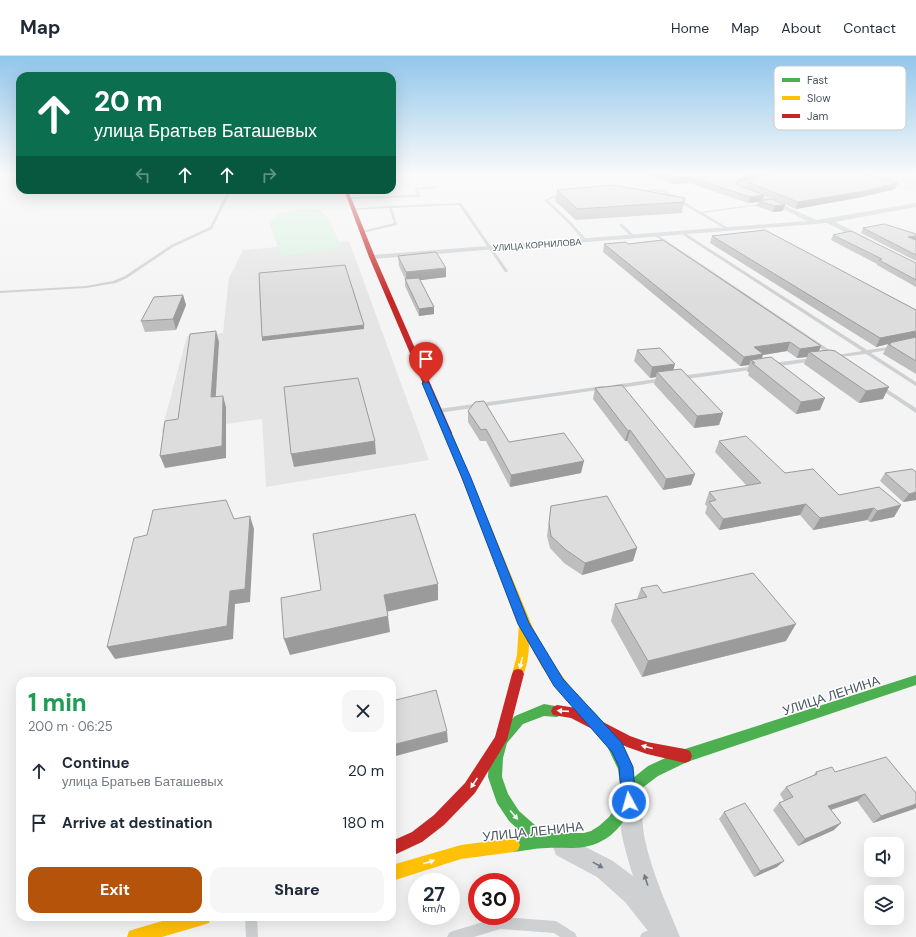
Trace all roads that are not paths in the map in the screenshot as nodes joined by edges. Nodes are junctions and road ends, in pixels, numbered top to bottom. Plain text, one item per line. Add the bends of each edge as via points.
1 (218, 214) edge
2 (356, 214) edge
3 (393, 214) edge
4 (467, 214) edge
5 (561, 214) edge
6 (703, 214) edge
7 (799, 214) edge
8 (869, 214) edge
9 (816, 222) junction
10 (828, 222) junction
11 (621, 225) dead end
12 (729, 230) junction
13 (363, 232) junction
14 (684, 234) junction
15 (657, 236) junction
16 (634, 237) junction
17 (586, 241) junction
18 (869, 242) edge
19 (491, 249) junction
20 (372, 257) junction
21 (506, 271) dead end
22 (0, 292) edge
23 (902, 345) edge
24 (867, 352) junction
25 (836, 356) junction
26 (829, 358) edge
27 (821, 359) edge
28 (843, 361) edge
29 (873, 382) edge
30 (916, 384) edge
31 (438, 411) junction
32 (916, 411) edge
33 (524, 624) junction
34 (916, 680) edge
35 (598, 725) junction
36 (501, 740) junction
37 (685, 756) junction
38 (628, 790) junction
39 (552, 840) junction
40 (396, 847) edge
41 (396, 873) edge
42 (189, 921) edge
43 (251, 921) edge
44 (558, 932) edge
45 (659, 935) edge
46 (135, 937) edge
47 (252, 937) edge
48 (453, 937) edge
49 (571, 937) edge

1 - 22 lane via 211,228 172,246 114,282 86,287
2 - 13 street
3 - 13 lane via 396,224
4 - 19 lane
5 - 17 lane
6 - 12 lane
7 - 9 street
8 - 10 street, УЛИЦА КОРНИЛОВА
9 - 10 street, УЛИЦА КОРНИЛОВА
9 - 12 street, УЛИЦА КОРНИЛОВА via 762,229
10 - 18 street
11 - 16 lane
12 - 14 street, УЛИЦА КОРНИЛОВА
13 - 20 street
14 - 15 street, УЛИЦА КОРНИЛОВА
14 - 24 lane
15 - 16 street, УЛИЦА КОРНИЛОВА
15 - 25 lane
16 - 17 street, УЛИЦА КОРНИЛОВА
17 - 19 street, УЛИЦА КОРНИЛОВА
19 - 20 street, УЛИЦА КОРНИЛОВА
19 - 21 lane
20 - 31 street
23 - 24 lane
24 - 25 lane
24 - 30 lane
25 - 26 lane
25 - 28 lane
27 - 31 lane
29 - 32 lane
31 - 33 street
33 - 35 street via 559,683
33 -> 36 street via 523,655
34 - 37 street, УЛИЦА ЛЕНИНА
35 -> 36 street via 572,712 544,710 519,720
37 -> 35 street via 627,741
35 - 38 street, УЛИЦА ЛЕНИНА via 617,748 626,767
36 -> 39 street via 496,758 495,777 502,798 514,816 531,831
36 -> 40 street via 470,788 439,820 417,837
37 - 38 street, УЛИЦА ЛЕНИНА via 652,770
38 - 39 street, УЛИЦА ЛЕНИНА via 623,809 611,826 594,837 574,842
45 -> 38 street via 634,840
41 -> 39 street, УЛИЦА ЛЕНИНА via 461,852
39 -> 45 street via 605,869 634,894
42 - 46 street
43 - 47 lane
44 - 48 lane via 500,923
44 - 49 lane

